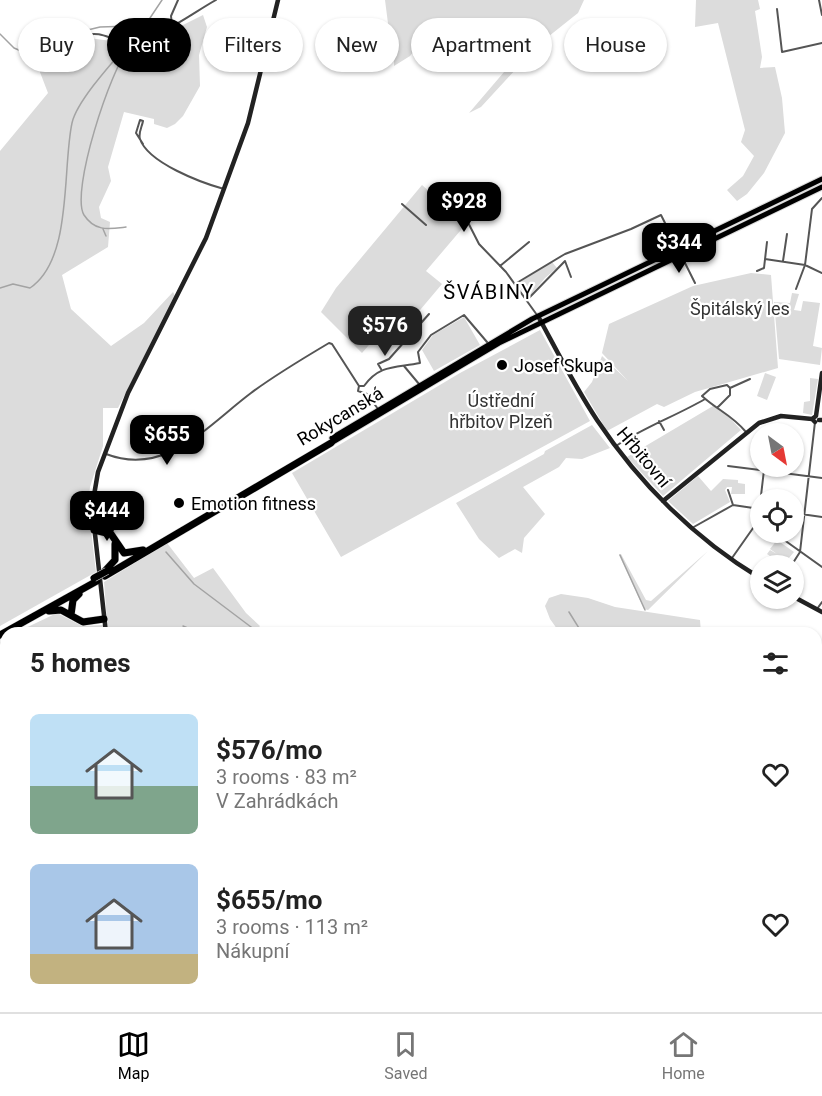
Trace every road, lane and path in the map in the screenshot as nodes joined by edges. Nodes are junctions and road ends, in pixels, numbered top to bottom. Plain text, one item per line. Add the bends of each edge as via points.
1 (178, 0) edge
2 (216, 0) edge
3 (278, 0) edge
4 (819, 0) edge
5 (777, 9) dead end
6 (822, 15) edge
7 (171, 18) edge
8 (184, 18) edge
9 (822, 43) edge
10 (142, 118) dead end
11 (822, 179) edge
12 (822, 187) edge
13 (224, 189) junction
14 (454, 195) dead end
15 (822, 198) edge
16 (402, 204) dead end
17 (426, 225) dead end
18 (787, 234) dead end
19 (529, 242) dead end
20 (767, 242) dead end
21 (679, 252) junction
22 (765, 259) junction
23 (783, 261) junction
24 (805, 265) junction
25 (500, 266) junction
26 (757, 271) dead end
27 (822, 273) edge
28 (571, 277) dead end
29 (695, 283) dead end
30 (515, 284) junction
31 (796, 289) dead end
32 (527, 300) junction
33 (429, 314) dead end
34 (538, 316) junction
35 (541, 322) junction
36 (487, 342) dead end
37 (404, 366) junction
38 (381, 369) junction
39 (822, 373) edge
40 (750, 379) dead end
41 (422, 384) junction
42 (364, 386) junction
43 (730, 388) junction
44 (358, 389) junction
45 (364, 392) junction
46 (821, 392) edge
47 (705, 399) junction
48 (718, 407) junction
49 (380, 412) junction
50 (817, 418) edge
51 (659, 421) junction
52 (664, 430) dead end
53 (746, 432) junction
54 (331, 440) joint
55 (616, 446) junction
56 (104, 452) junction
57 (728, 466) dead end
58 (750, 468) edge
59 (804, 475) edge
60 (809, 476) junction
61 (822, 478) edge
62 (728, 490) dead end
63 (663, 501) junction
64 (733, 505) junction
65 (750, 508) edge
66 (804, 515) joint
67 (822, 517) edge
68 (692, 528) junction
69 (94, 530) junction
70 (750, 534) edge
71 (113, 536) junction
72 (167, 540) junction
73 (788, 543) edge
74 (801, 543) edge
75 (143, 550) junction
76 (800, 552) junction
77 (798, 555) edge
78 (730, 560) junction
79 (822, 567) edge
80 (750, 572) edge
81 (105, 573) junction
82 (96, 579) junction
83 (822, 602) edge
84 (804, 603) edge
85 (819, 611) edge
86 (71, 615) junction
87 (104, 618) junction
88 (30, 619) junction
89 (11, 627) edge
90 (13, 627) edge
91 (105, 627) edge

1 - 7 street
2 - 8 street
3 - 13 street via 248,123
4 - 6 street
5 - 9 street via 782,52
10 - 13 street via 139,135 143,144 172,169
11 - 21 main road, Rokycanská
12 - 21 main road, Rokycanská
13 - 56 street via 203,245 128,393
14 - 25 street via 479,244
15 - 24 street via 812,209
16 - 17 street
18 - 23 street
19 - 25 street
20 - 22 street
21 - 29 street
21 - 30 street via 661,215 565,254
21 - 34 main road, Rokycanská
21 - 35 main road, Rokycanská
22 - 23 street
22 - 26 street via 764,268
23 - 24 street
24 - 27 street
24 - 31 street
25 - 30 street
28 - 32 street via 565,261
30 - 32 street
32 - 34 street
33 - 38 street via 389,359 378,364
34 - 35 street, Hřbitovní
34 - 41 main road, Rokycanská
35 - 49 main road, Rokycanská
35 - 55 street, Hřbitovní
36 - 37 street via 464,315 431,335 418,352 420,363
37 - 38 street
37 - 41 street via 416,383
38 - 42 street
39 - 46 street
40 - 43 street
41 - 49 main road, Rokycanská
42 - 44 street
42 - 45 street
43 - 47 street via 710,388 702,396
43 - 48 street via 730,395
44 - 45 street
44 - 56 street via 331,343 250,394 194,439 165,456 133,461
45 - 49 street
46 - 50 street
47 - 48 street
47 - 51 street
48 - 53 street via 732,415
49 - 54 main road, Rokycanská
50 - 53 street via 774,417
50 - 60 street
51 - 52 street
51 - 55 street
53 - 63 street
54 - 72 highway, Rokycanská
55 - 63 street, Hřbitovní
56 - 69 street via 93,488
57 - 58 street
59 - 60 street
60 - 61 street
60 - 66 street
62 - 64 street
63 - 68 street, Hřbitovní
64 - 65 street
64 - 68 street
66 - 67 street
68 - 78 street, Hřbitovní
69 - 71 highway
69 - 87 street
70 - 78 street
71 - 75 highway via 124,553
71 - 81 highway via 116,556
72 - 75 highway
72 - 81 highway
73 - 76 street
74 - 76 street
75 - 81 highway
76 - 77 street
76 - 79 street
78 - 80 street, Hřbitovní
81 - 82 highway, bridge
82 - 86 highway via 73,600
82 - 88 highway
82 - 89 highway
83 - 85 street
84 - 85 street
86 - 87 highway via 83,622
86 - 88 highway via 53,609
87 - 91 street
88 - 90 highway

